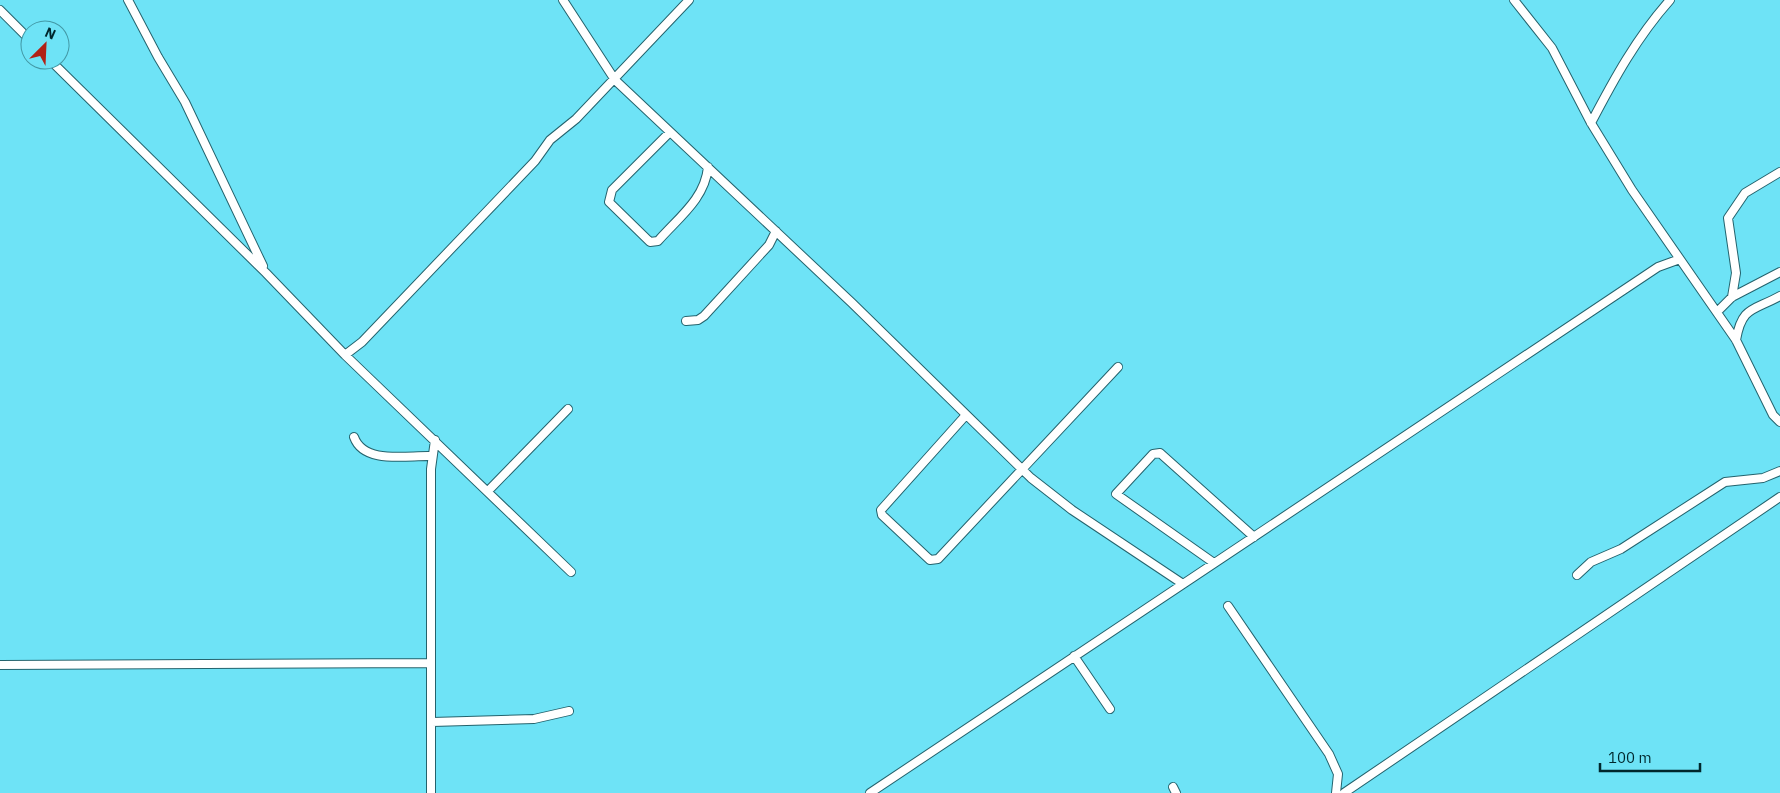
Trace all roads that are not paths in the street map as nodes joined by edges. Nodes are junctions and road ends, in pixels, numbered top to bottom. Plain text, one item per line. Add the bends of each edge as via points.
1 (128, 0) edge
2 (563, 0) edge
3 (689, 0) edge
4 (1514, 0) edge
5 (1670, 0) edge
6 (0, 10) edge
7 (20, 30) edge
8 (60, 70) edge
9 (615, 80) junction
10 (1590, 123) junction
11 (670, 132) junction
12 (708, 167) junction
13 (1780, 172) edge
14 (776, 231) junction
15 (1680, 260) junction
16 (1780, 272) edge
17 (266, 273) junction
18 (1780, 296) edge
19 (1732, 297) junction
20 (1717, 312) junction
21 (686, 321) dead end
22 (1736, 340) junction
23 (345, 355) junction
24 (1118, 367) dead end
25 (568, 409) dead end
26 (966, 415) junction
27 (1780, 422) edge
28 (354, 437) dead end
29 (435, 440) junction
30 (431, 456) junction
31 (1022, 469) junction
32 (1780, 471) edge
33 (488, 491) junction
34 (1780, 497) edge
35 (1254, 537) junction
36 (1214, 563) junction
37 (572, 572) dead end
38 (1577, 575) dead end
39 (1183, 584) junction
40 (1228, 606) dead end
41 (1074, 656) junction
42 (431, 663) junction
43 (0, 665) edge
44 (1110, 709) dead end
45 (569, 711) dead end
46 (432, 722) junction
47 (431, 793) edge
48 (870, 793) edge
49 (1336, 793) edge
50 (1344, 793) edge

1 - 17 street via 185,102
2 - 9 street
3 - 9 street
4 - 10 street via 1552,48
5 - 10 street via 1625,58
6 - 7 street
8 - 17 street
9 - 11 street
9 - 23 street via 550,140 535,161 362,342
10 - 15 street
11 - 12 street
11 - 12 street via 609,196 609,202 650,242 658,241 700,195
12 - 14 street
13 - 19 street via 1746,193 1728,218 1736,273
14 - 21 street via 769,246 704,316
14 - 26 street
15 - 20 street
15 - 35 street via 1658,267
16 - 19 street
17 - 23 street
18 - 22 street via 1749,311 1739,320
19 - 20 street
20 - 22 street
22 - 27 street
23 - 29 street
24 - 31 street
25 - 33 street
26 - 31 street
26 - 31 street via 881,510 882,515 924,556 930,560 938,559
28 - 30 street via 358,446 372,454
29 - 30 street
29 - 33 street
30 - 42 street
31 - 39 street via 1064,505
32 - 38 street via 1763,478 1725,482 1621,549 1591,562
33 - 37 street
34 - 50 street
35 - 36 street
35 - 36 street via 1160,453 1153,454 1116,494
36 - 39 street
39 - 41 street
40 - 49 street via 1329,754 1338,774
41 - 44 street
41 - 48 street
42 - 43 street
42 - 46 street
45 - 46 street via 534,719
46 - 47 street

